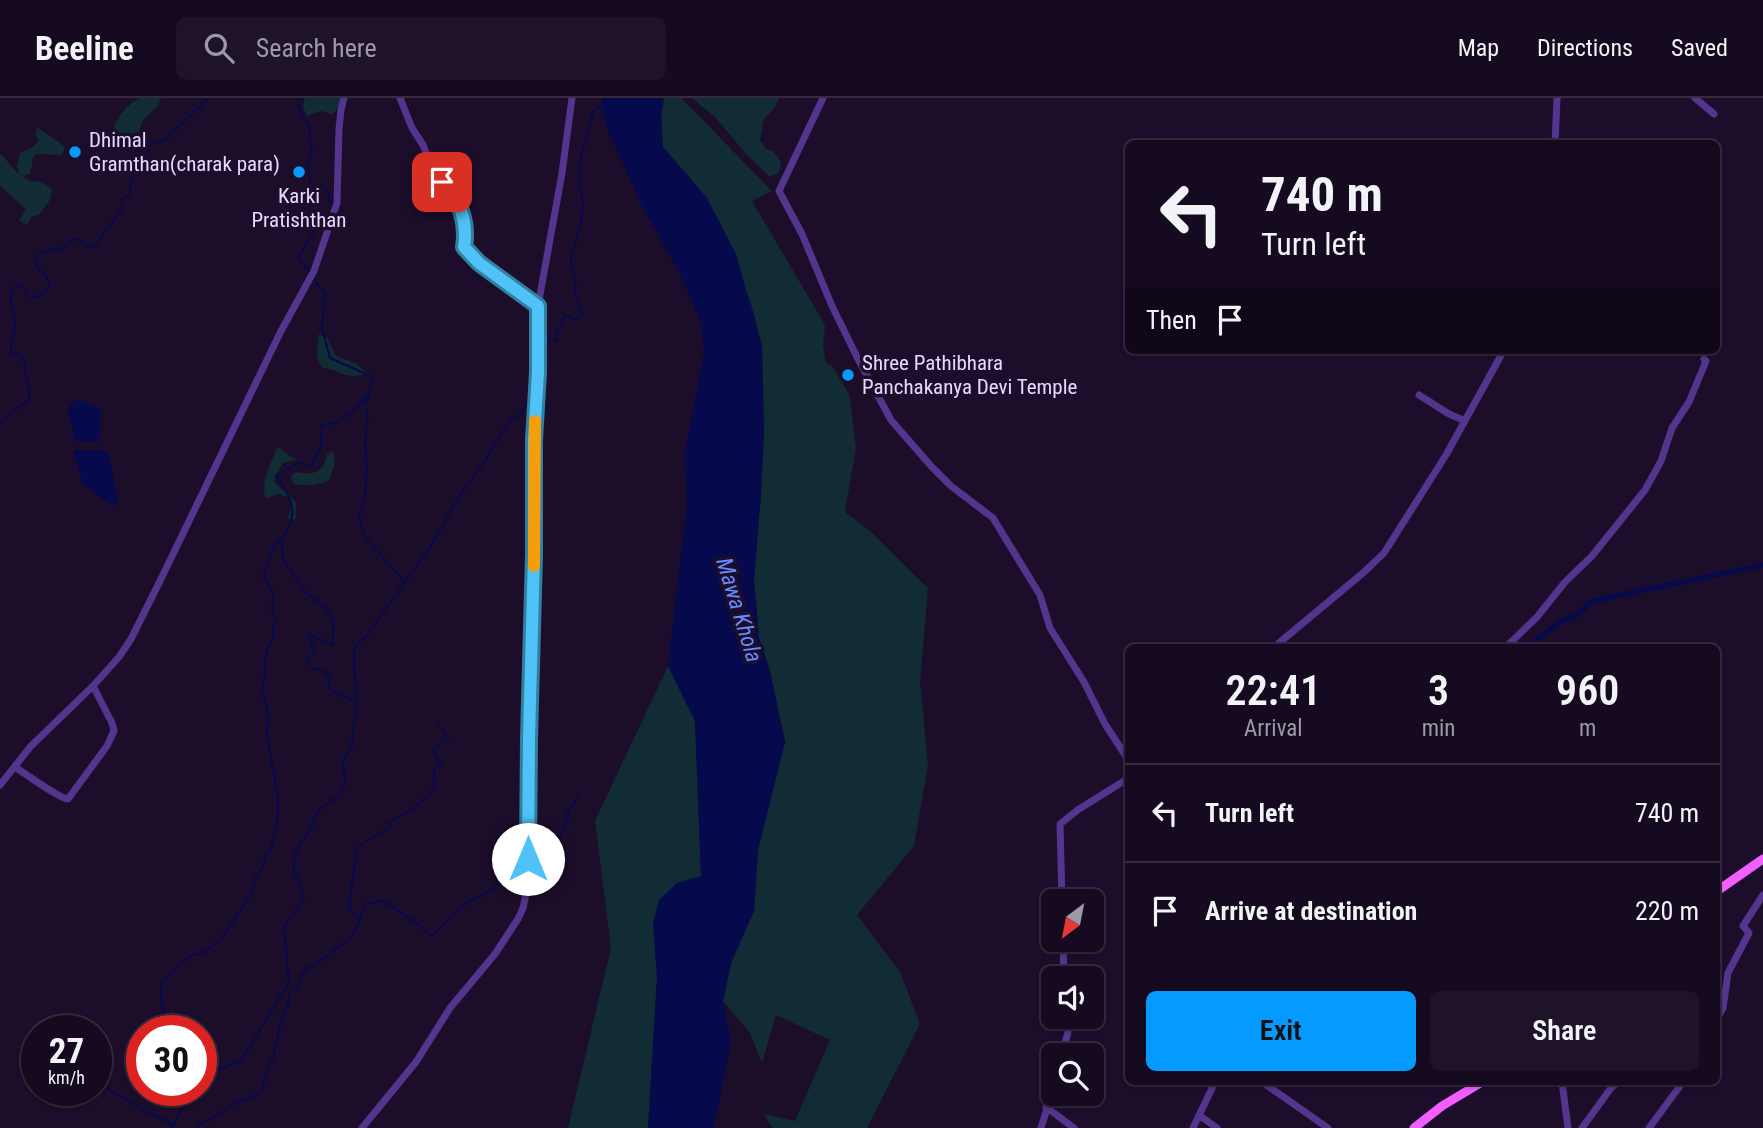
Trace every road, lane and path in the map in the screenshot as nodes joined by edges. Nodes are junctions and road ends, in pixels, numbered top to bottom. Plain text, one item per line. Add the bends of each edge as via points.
1 (344, 98) edge
2 (400, 98) edge
3 (572, 98) edge
4 (823, 98) edge
5 (1557, 98) edge
6 (1695, 98) edge
7 (1714, 114) dead end
8 (1555, 140) edge
9 (538, 306) junction
10 (1502, 354) edge
11 (1704, 359) dead end
12 (1419, 394) dead end
13 (1465, 421) junction
14 (1278, 644) edge
15 (1509, 644) edge
16 (93, 685) junction
17 (1125, 755) edge
18 (15, 767) junction
19 (1125, 780) edge
20 (0, 785) edge
21 (1763, 859) edge
22 (1062, 889) edge
23 (1720, 889) edge
24 (1763, 895) edge
25 (1720, 1013) edge
26 (1214, 1085) edge
27 (1266, 1085) edge
28 (1477, 1085) edge
29 (1562, 1085) edge
30 (1614, 1085) edge
31 (1681, 1085) edge
32 (1046, 1107) joint
33 (1199, 1115) junction
34 (1566, 1117) junction
35 (362, 1128) edge
36 (1041, 1128) edge
37 (1074, 1128) edge
38 (1193, 1128) edge
39 (1217, 1128) edge
40 (1328, 1128) edge
41 (1414, 1128) edge
42 (1568, 1128) edge
43 (1579, 1128) edge
44 (1649, 1128) edge

1 - 16 street via 337,203 314,271 131,639
2 - 9 street via 434,173 461,209 464,247
3 - 9 street
4 - 17 street via 779,191 891,420 951,486 993,519 1040,595 1050,628
5 - 8 street
6 - 7 street
9 - 35 street via 528,884 523,908 416,1062
10 - 13 street
11 - 15 street via 1689,402 1672,428 1645,490 1592,556
12 - 13 street
13 - 14 street via 1384,553
16 - 18 street
16 - 18 street via 114,731 68,799
18 - 20 street
19 - 22 street via 1060,824
21 - 23 main road
24 - 25 street via 1743,926 1749,933 1728,973
26 - 33 street
27 - 40 street
28 - 41 main road
29 - 34 street
30 - 43 street
31 - 44 street
32 - 36 street
32 - 37 street
33 - 38 street
33 - 39 street
34 - 42 street
34 - 43 street

